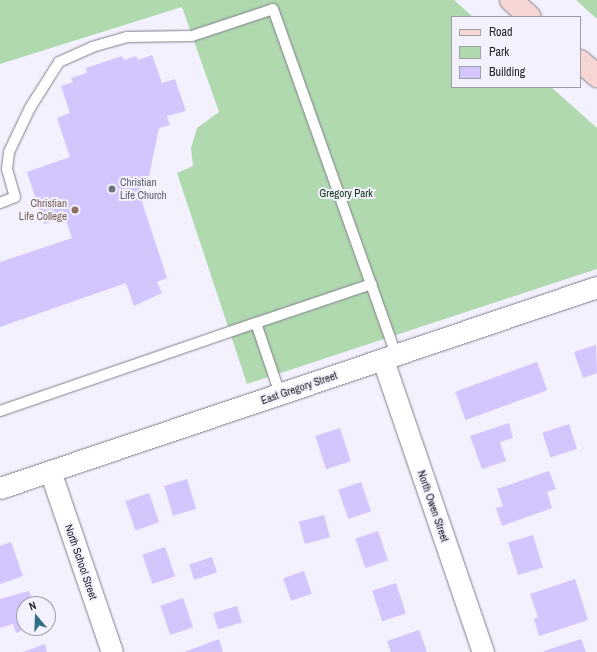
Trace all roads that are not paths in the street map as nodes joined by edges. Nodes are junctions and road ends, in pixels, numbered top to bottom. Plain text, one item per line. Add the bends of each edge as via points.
1 (511, 0) edge
2 (529, 16) edge
3 (0, 203) edge
4 (372, 284) junction
5 (597, 287) edge
6 (256, 323) junction
7 (389, 357) junction
8 (280, 394) junction
9 (0, 411) edge
10 (50, 471) junction
11 (0, 488) edge
12 (112, 652) edge
13 (483, 652) edge

1 - 2 main road
3 - 4 lane via 15,198 7,169 9,152 30,108 59,62 92,47 127,37 192,36 273,9
4 - 6 lane
4 - 7 lane
5 - 7 street, East Gregory Street
6 - 8 lane
6 - 9 lane
7 - 8 street, East Gregory Street
7 - 13 street, North Owen Street
8 - 10 street, East Gregory Street
10 - 11 street, East Gregory Street
10 - 12 street, North School Street

